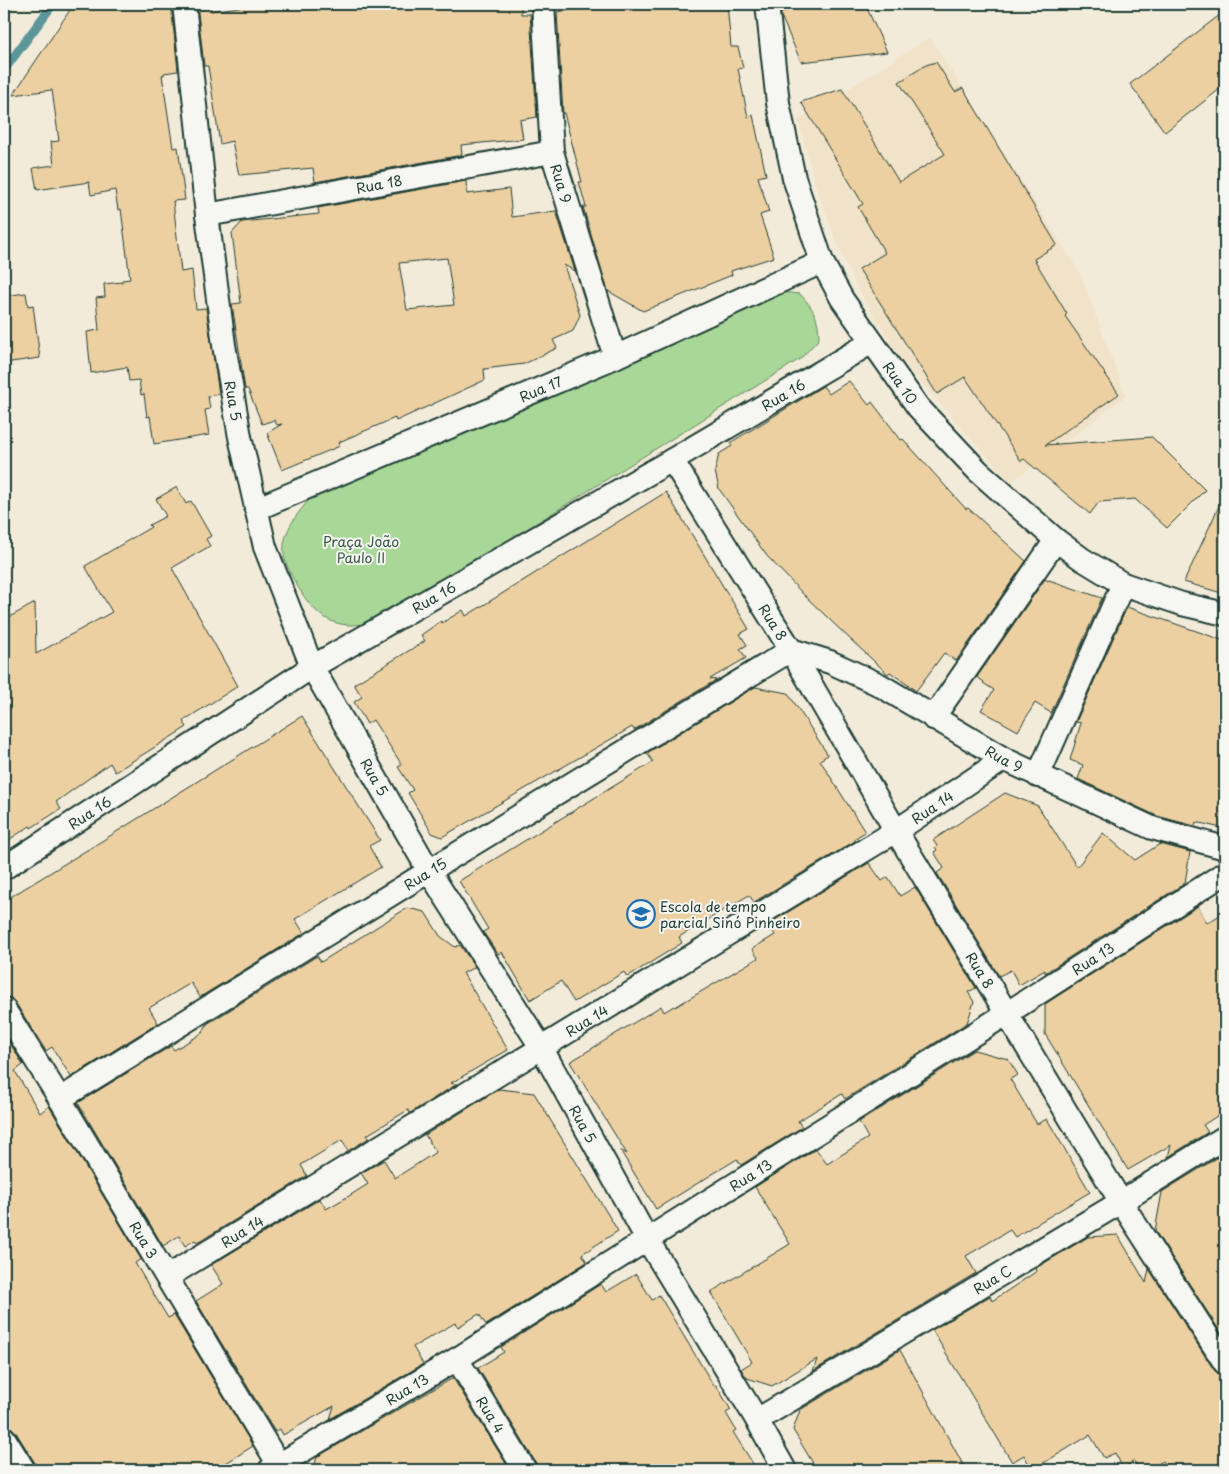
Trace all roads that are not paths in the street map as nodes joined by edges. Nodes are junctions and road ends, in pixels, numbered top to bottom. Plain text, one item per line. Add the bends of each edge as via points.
1 (184, 4) edge
2 (543, 4) edge
3 (767, 4) edge
4 (552, 152) junction
5 (207, 214) junction
6 (822, 262) junction
7 (872, 342) junction
8 (615, 357) junction
9 (672, 460) junction
10 (256, 509) junction
11 (1056, 540) junction
12 (1123, 584) junction
13 (1225, 614) edge
14 (791, 650) junction
15 (312, 667) junction
16 (933, 718) junction
17 (1004, 759) junction
18 (1038, 776) junction
19 (896, 831) junction
20 (1225, 848) edge
21 (4, 868) edge
22 (429, 871) junction
23 (1225, 873) edge
24 (4, 1009) edge
25 (1006, 1014) junction
26 (541, 1047) junction
27 (60, 1098) junction
28 (1225, 1137) edge
29 (1121, 1202) junction
30 (647, 1239) junction
31 (167, 1277) junction
32 (457, 1359) junction
33 (1225, 1363) edge
34 (757, 1420) junction
35 (4, 1438) edge
36 (277, 1468) edge
37 (24, 1470) edge
38 (525, 1470) edge
39 (785, 1470) edge

1 - 5 street, Rua 5
2 - 4 street, Rua 9
3 - 6 street, Rua 10 via 780,112 794,178
4 - 5 street, Rua 18
4 - 8 street, Rua 9
5 - 10 street, Rua 5 via 226,354
6 - 7 street, Rua 10 via 842,299
6 - 8 street, Rua 17
7 - 9 street, Rua 16
7 - 11 street, Rua 10 via 918,407 978,471
8 - 10 street, Rua 17
9 - 14 street, Rua 8
9 - 15 street, Rua 16
10 - 15 street, Rua 5 via 265,547
11 - 12 street, Rua 10
11 - 16 street
12 - 13 street, Rua 10 via 1182,604
12 - 18 street
14 - 16 street, Rua 9 via 830,662 878,684
14 - 19 street, Rua 8
14 - 22 street, Rua 15
15 - 21 street, Rua 16
15 - 22 street, Rua 5
16 - 17 street, Rua 9
17 - 18 street, Rua 9
17 - 19 street, Rua 14
18 - 20 street, Rua 9 via 1152,828
19 - 25 street, Rua 8
19 - 26 street, Rua 14
22 - 26 street, Rua 5
22 - 27 street, Rua 15
23 - 25 street, Rua 13
24 - 27 street, Rua 3
25 - 29 street, Rua 8
25 - 30 street, Rua 13
26 - 30 street, Rua 5
26 - 31 street, Rua 14
27 - 31 street, Rua 3
28 - 29 street, Rua C
29 - 33 street, Rua 8
29 - 34 street, Rua C
30 - 32 street, Rua 13
30 - 34 street, Rua 5
31 - 36 street, Rua 3
32 - 36 street, Rua 13
32 - 38 street, Rua 4
34 - 39 street, Rua 5
35 - 37 street

